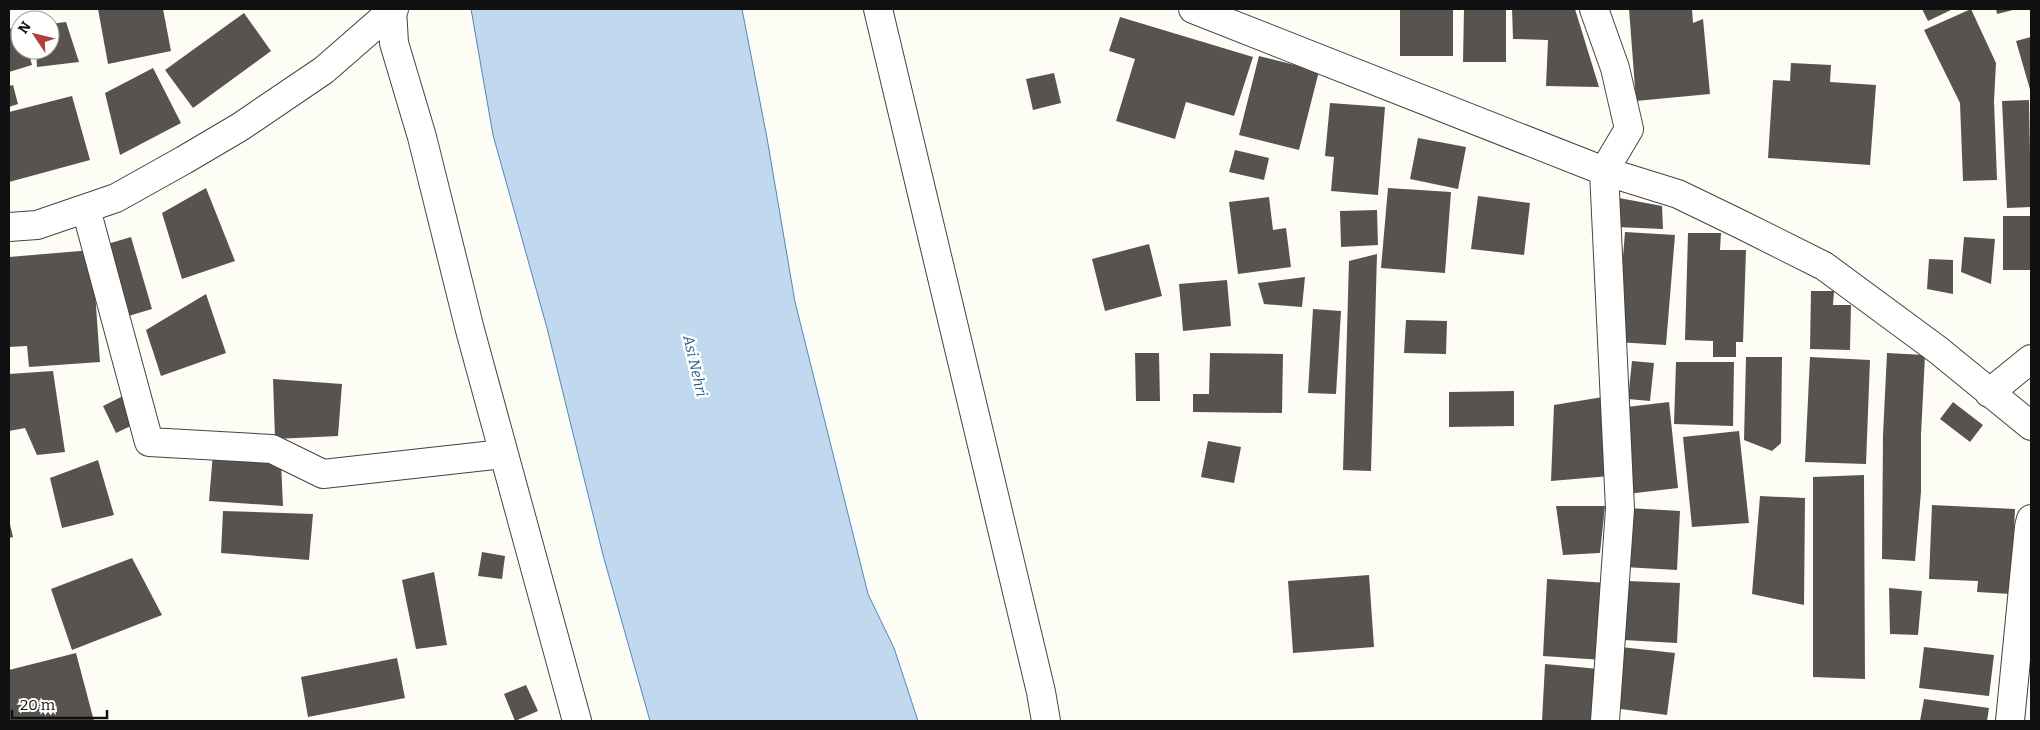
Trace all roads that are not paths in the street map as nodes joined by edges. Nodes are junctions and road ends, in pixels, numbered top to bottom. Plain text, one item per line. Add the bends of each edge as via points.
1 (878, 9) edge
2 (1193, 9) edge
3 (1594, 9) edge
4 (393, 10) edge
5 (1604, 171) junction
6 (86, 209) junction
7 (9, 227) edge
8 (2031, 359) edge
9 (1989, 393) junction
10 (2031, 426) edge
11 (503, 454) junction
12 (2031, 519) edge
13 (577, 721) edge
14 (1046, 721) edge
15 (1605, 721) edge
16 (2010, 721) edge

1 - 14 street
2 - 5 street
3 - 5 street via 1615,68 1628,129
4 - 6 street via 324,70 240,127 116,198
4 - 11 street via 394,43 422,137
5 - 9 street via 1678,194 1824,266 1938,350
5 - 15 street via 1620,508
6 - 7 street via 37,225
6 - 11 street via 149,442 272,449 323,474
8 - 9 street
9 - 10 street
11 - 13 street
12 - 16 street

